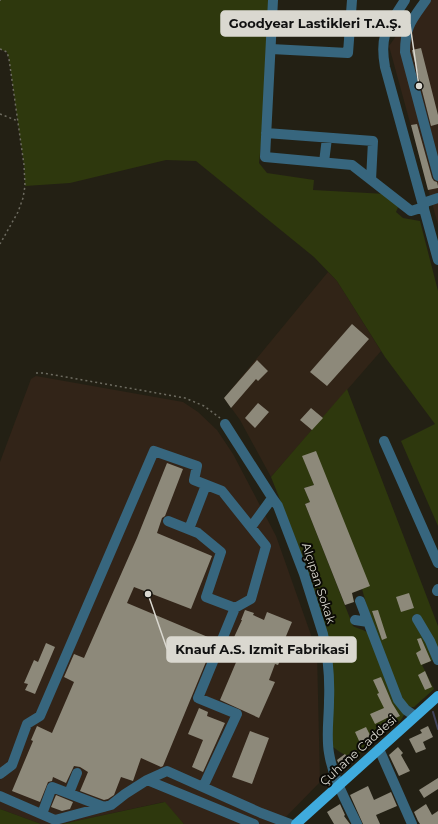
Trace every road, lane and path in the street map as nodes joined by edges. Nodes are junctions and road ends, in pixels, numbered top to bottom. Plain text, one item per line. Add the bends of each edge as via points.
1 (273, 0) edge
2 (352, 0) edge
3 (405, 0) edge
4 (426, 0) edge
5 (0, 49) edge
6 (271, 49) junction
7 (0, 114) edge
8 (18, 121) junction
9 (266, 133) junction
10 (327, 138) junction
11 (324, 162) junction
12 (438, 176) edge
13 (371, 180) junction
14 (438, 198) edge
15 (423, 205) junction
16 (0, 237) edge
17 (3, 238) junction
18 (0, 244) edge
19 (438, 260) edge
20 (36, 373) dead end
21 (225, 424) joint
22 (384, 441) dead end
23 (206, 485) junction
24 (273, 499) junction
25 (168, 521) dead end
26 (251, 527) junction
27 (189, 529) junction
28 (438, 563) edge
29 (360, 601) dead end
30 (235, 608) junction
31 (417, 619) dead end
32 (354, 620) dead end
33 (368, 622) junction
34 (438, 660) edge
35 (438, 696) edge
36 (415, 716) junction
37 (378, 749) junction
38 (77, 773) dead end
39 (0, 774) edge
40 (147, 780) junction
41 (339, 785) junction
42 (204, 787) junction
43 (68, 793) junction
44 (0, 796) edge
45 (104, 807) junction
46 (42, 814) junction
47 (254, 824) edge
48 (290, 824) edge
49 (296, 824) edge
50 (357, 824) edge
51 (412, 824) edge

1 - 6 street
2 - 6 street via 348,53
3 - 15 street via 385,33 382,53
4 - 12 street via 410,24 405,37 405,52
5 - 8 path via 6,52 9,59
6 - 9 street
7 - 8 path
8 - 17 path via 25,186 18,212
9 - 10 street
9 - 11 street via 265,157
10 - 11 street
10 - 13 street via 373,141
11 - 13 street via 352,165
13 - 15 street via 411,210
14 - 15 street
15 - 19 street
16 - 17 path
17 - 18 path
20 - 21 path via 185,398 204,406
21 - 24 street, Alçıpan Sokak
22 - 28 street
23 - 26 street via 222,491
23 - 27 street
23 - 39 street via 194,480 197,466 154,451 40,716 27,724 12,765
24 - 26 street
24 - 41 street, Alçıpan Sokak via 300,562 326,646 329,678 329,752
25 - 27 street
26 - 30 street via 266,546 251,599
27 - 30 street via 198,533 221,552 206,597
29 - 33 street
30 - 42 street via 198,698 237,714
31 - 34 street
32 - 33 street
33 - 36 street via 398,700
35 - 36 main road, Çuhane Caddesi
36 - 37 main road, Çuhane Caddesi
37 - 41 main road, Çuhane Caddesi
37 - 51 street
38 - 43 street
40 - 42 street via 167,770
40 - 45 street via 111,805
40 - 47 street
41 - 49 main road, Çuhane Caddesi
41 - 50 street, Alçıpan Sokak
42 - 48 street
43 - 45 street
43 - 46 street via 52,787
44 - 46 street
45 - 46 street via 55,820

